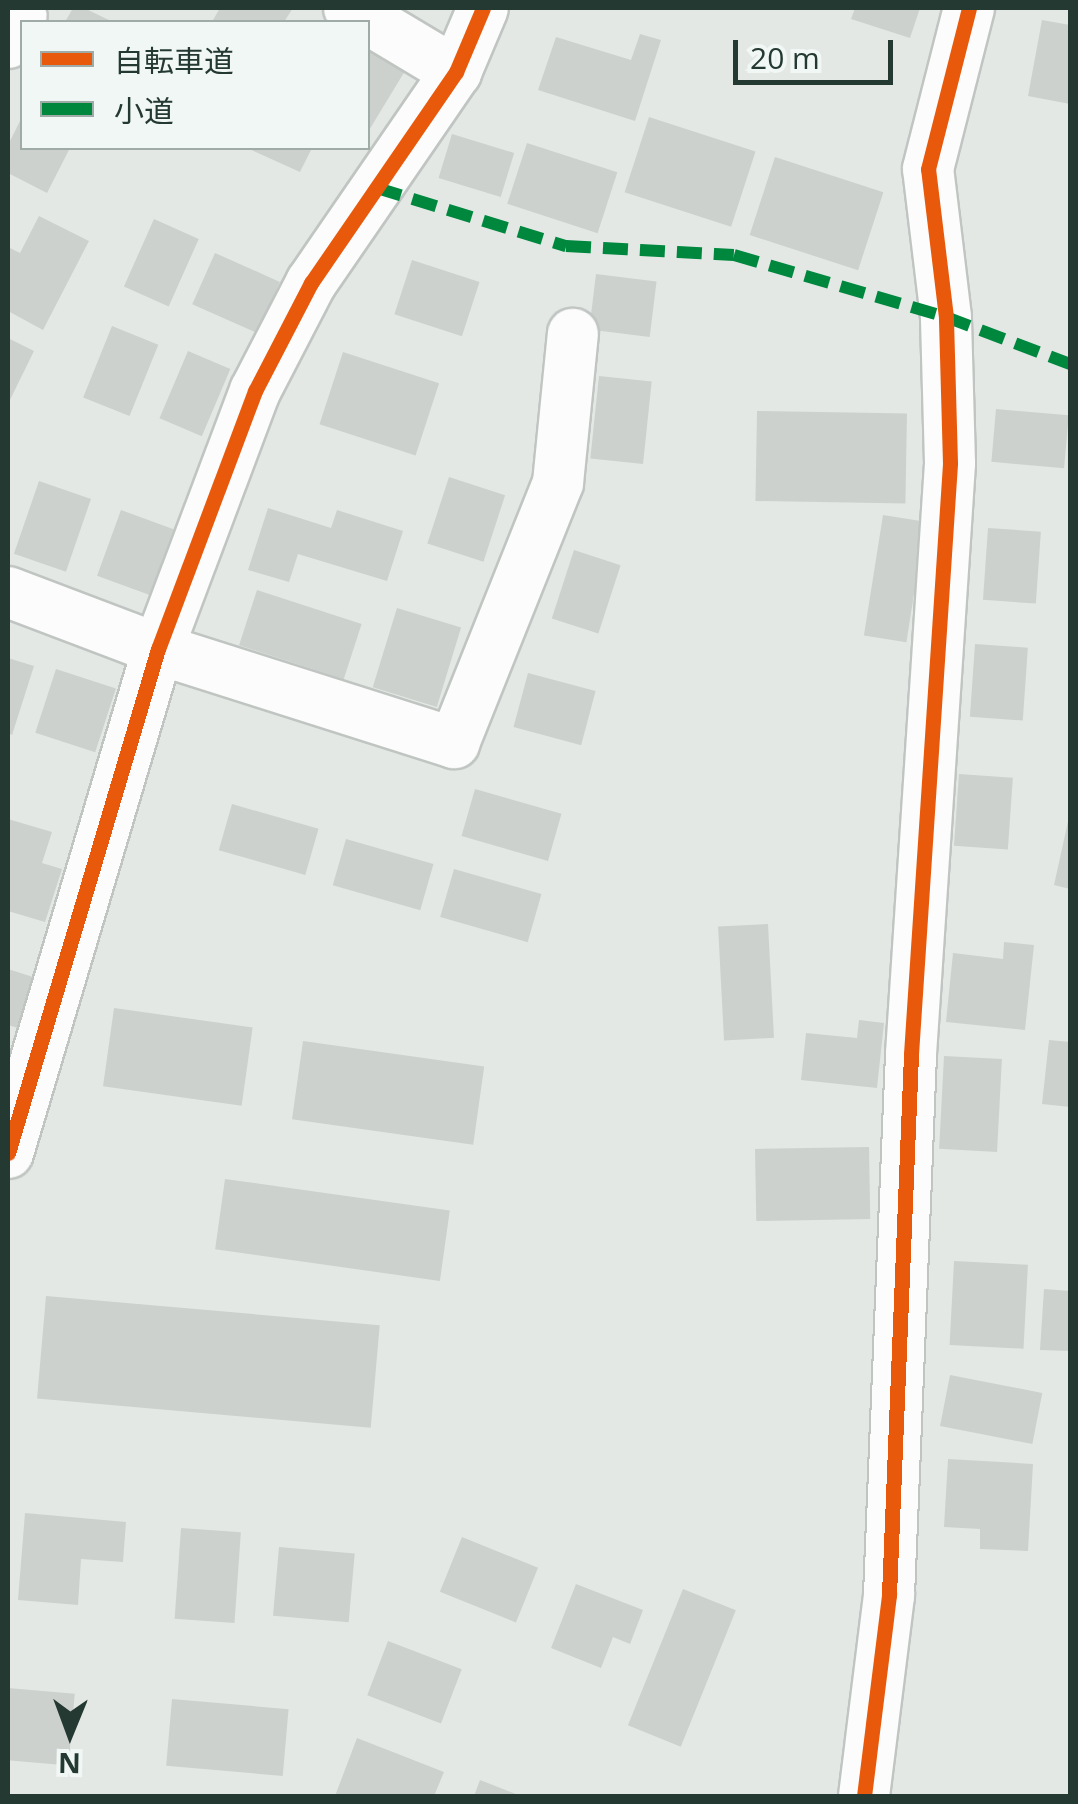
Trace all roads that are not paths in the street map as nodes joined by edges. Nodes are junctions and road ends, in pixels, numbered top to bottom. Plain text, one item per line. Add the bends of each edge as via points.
1 (483, 8) edge
2 (969, 8) edge
3 (370, 21) edge
4 (456, 72) junction
5 (573, 334) dead end
6 (8, 592) edge
7 (158, 649) junction
8 (8, 1153) edge
9 (864, 1796) edge

1 - 4 street
2 - 9 street via 928,169 946,317 950,462 911,1054 888,1596
3 - 4 street
4 - 7 street via 311,284 271,360
5 - 7 street via 558,482 454,744
6 - 7 street
7 - 8 street

